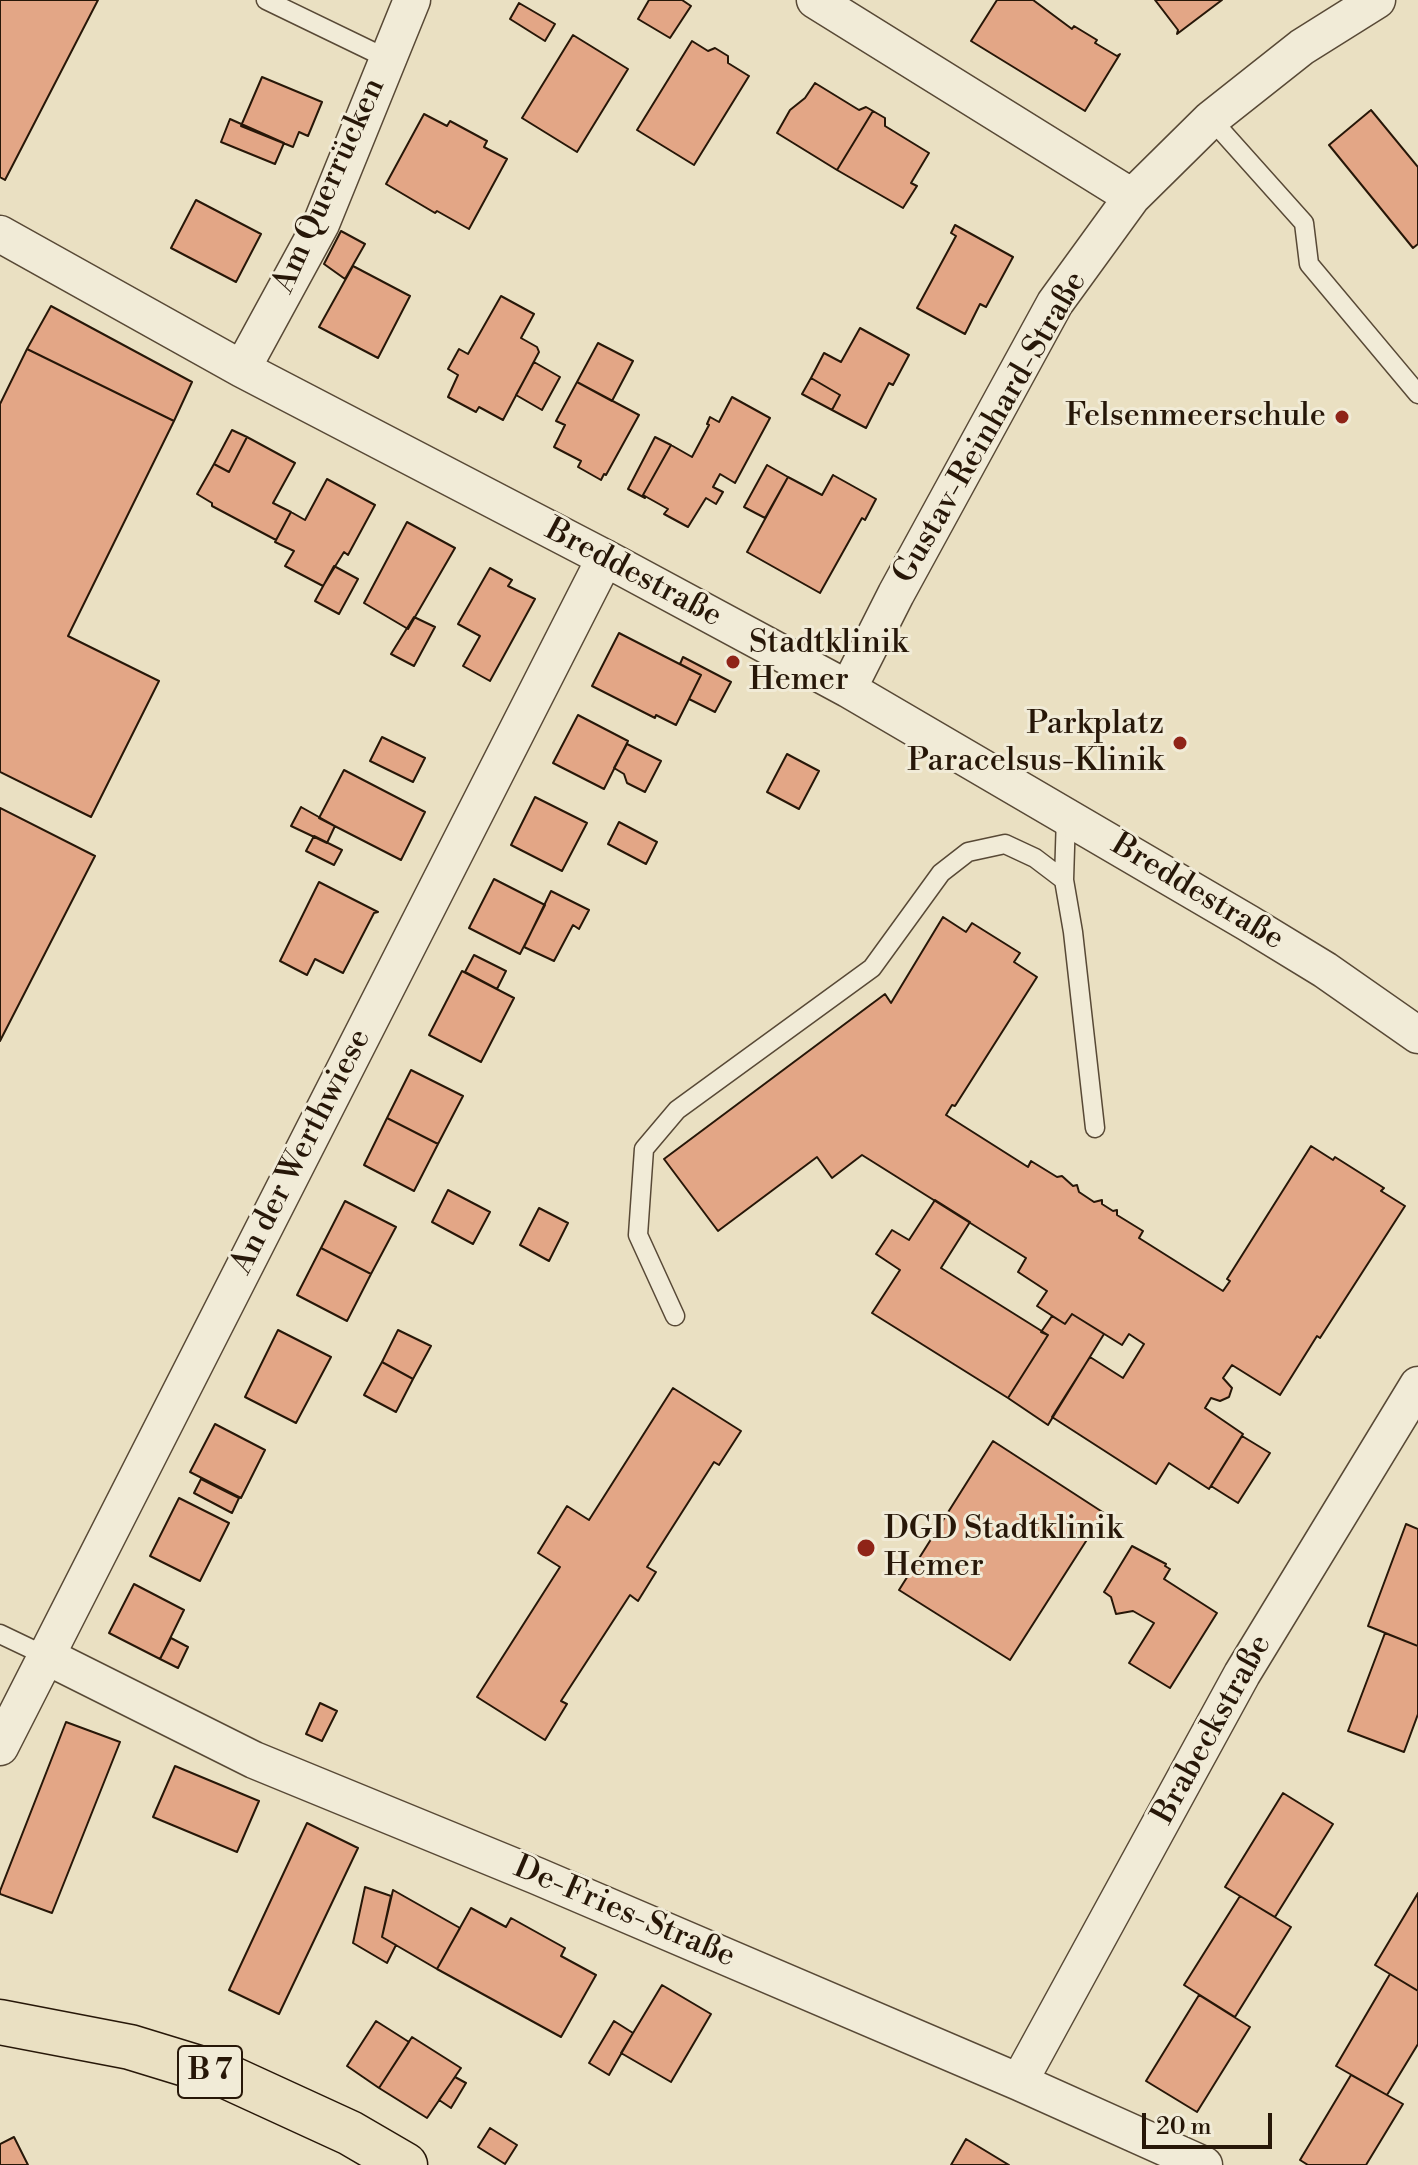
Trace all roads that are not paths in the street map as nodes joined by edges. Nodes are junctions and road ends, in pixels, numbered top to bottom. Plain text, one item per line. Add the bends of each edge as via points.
1 (266, 0) edge
2 (412, 0) edge
3 (815, 0) edge
4 (1377, 0) edge
5 (388, 59) junction
6 (1211, 119) junction
7 (1132, 197) junction
8 (0, 234) edge
9 (242, 369) junction
10 (1418, 394) edge
11 (605, 558) junction
12 (848, 689) junction
13 (1066, 816) junction
14 (1064, 880) junction
15 (1418, 1035) edge
16 (1095, 1128) dead end
17 (675, 1316) dead end
18 (1418, 1385) edge
19 (0, 1634) edge
20 (53, 1641) junction
21 (0, 1747) edge
22 (0, 2022) edge
23 (1019, 2082) junction
24 (405, 2165) edge
25 (1204, 2165) edge

1 - 5 lane
2 - 5 street, Am Querrücken
3 - 7 street
4 - 6 street, Gustav-Reinhard-Straße via 1302,47
5 - 9 street, Am Querrücken via 321,224
6 - 7 street, Gustav-Reinhard-Straße
6 - 10 lane via 1304,223 1309,264
7 - 12 street, Gustav-Reinhard-Straße via 1055,303
8 - 9 street, Breddestraße
9 - 11 street, Breddestraße
11 - 12 street, Breddestraße
11 - 20 street, An der Werthwiese
12 - 13 street, Breddestraße
13 - 14 lane
13 - 15 street, Breddestraße via 1299,954
14 - 16 lane
14 - 17 lane via 1005,844 968,852 941,873 872,968 677,1110 644,1149 638,1235
18 - 23 street, Brabeckstraße via 1242,1674
19 - 20 lane
20 - 21 street, An der Werthwiese
20 - 23 street, De-Fries-Straße via 254,1760
22 - 24 main road, B 7 via 130,2047 228,2077 350,2133
23 - 25 street, De-Fries-Straße

